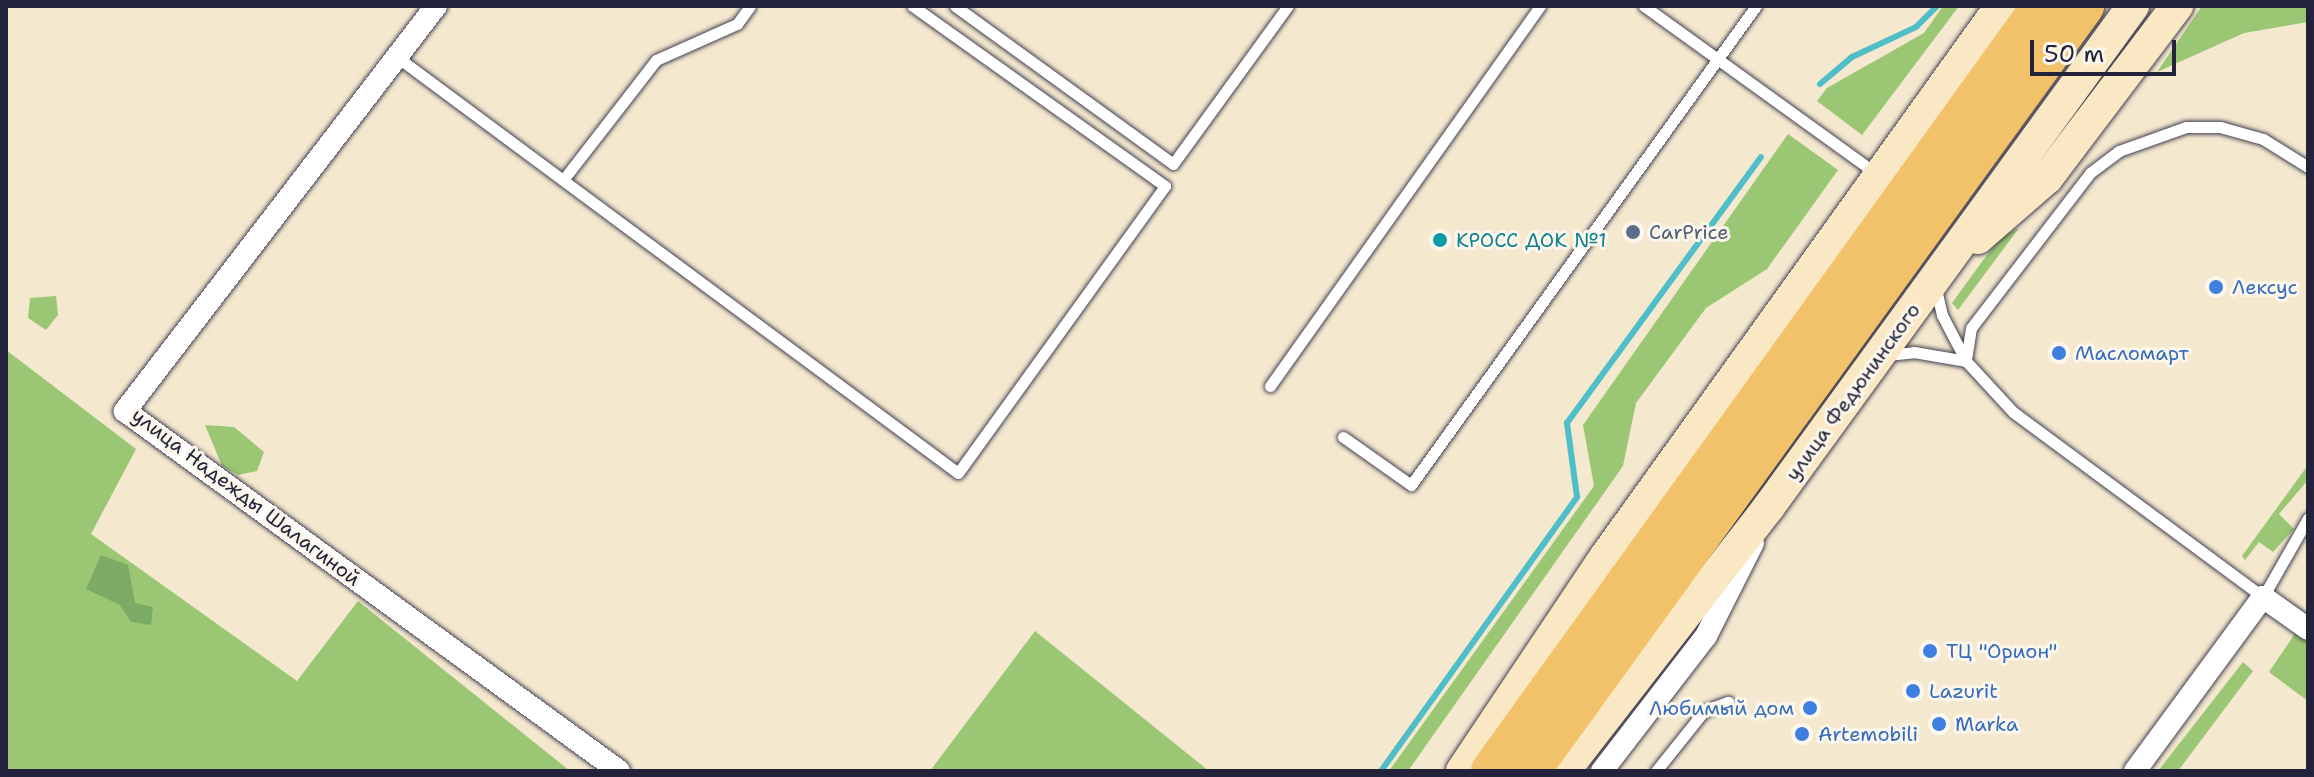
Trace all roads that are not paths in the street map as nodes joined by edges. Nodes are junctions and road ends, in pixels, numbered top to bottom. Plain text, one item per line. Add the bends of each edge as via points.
1 (436, 6) edge
2 (750, 6) edge
3 (913, 6) edge
4 (955, 6) edge
5 (1288, 6) edge
6 (1540, 6) edge
7 (1644, 6) edge
8 (1756, 6) edge
9 (2001, 6) edge
10 (2133, 6) edge
11 (2177, 6) edge
12 (2067, 9) edge
13 (397, 57) junction
14 (1718, 60) junction
15 (2308, 167) edge
16 (1878, 176) junction
17 (563, 180) junction
18 (1942, 270) junction
19 (1878, 356) junction
20 (1966, 361) junction
21 (1270, 386) dead end
22 (1343, 437) dead end
23 (1768, 508) junction
24 (2308, 518) edge
25 (2263, 597) junction
26 (2308, 629) edge
27 (1728, 702) dead end
28 (619, 771) edge
29 (1462, 771) edge
30 (1492, 771) edge
31 (1529, 771) edge
32 (1564, 771) edge
33 (1602, 771) edge
34 (1656, 771) edge
35 (2135, 771) edge

1 - 13 street, улица Надежды Шалагиной
2 - 17 lane via 737,24 656,60
3 - 17 lane via 1165,186 958,473
4 - 5 lane via 1173,164
6 - 21 lane
7 - 14 lane
8 - 14 lane
9 - 16 main road
10 - 18 main road, улица Федюнинского
11 - 18 main road via 2047,178
12 - 30 highway, улица Федюнинского
12 - 31 highway, улица Федюнинского
13 - 17 lane
13 - 28 street, улица Надежды Шалагиной via 125,411
14 - 16 lane
14 - 22 lane via 1411,485
15 - 20 lane via 2253,135 2220,127 2186,127 2119,151 2090,173 1971,328
16 - 29 main road via 1606,556
18 - 19 main road, улица Федюнинского
18 - 20 lane via 1942,315
19 - 20 lane via 1914,352
19 - 23 main road, улица Федюнинского
20 - 25 lane via 2013,412
23 - 32 main road, улица Федюнинского
23 - 33 street via 1706,636
24 - 25 lane
25 - 26 street
25 - 35 street
27 - 34 lane via 1704,711

